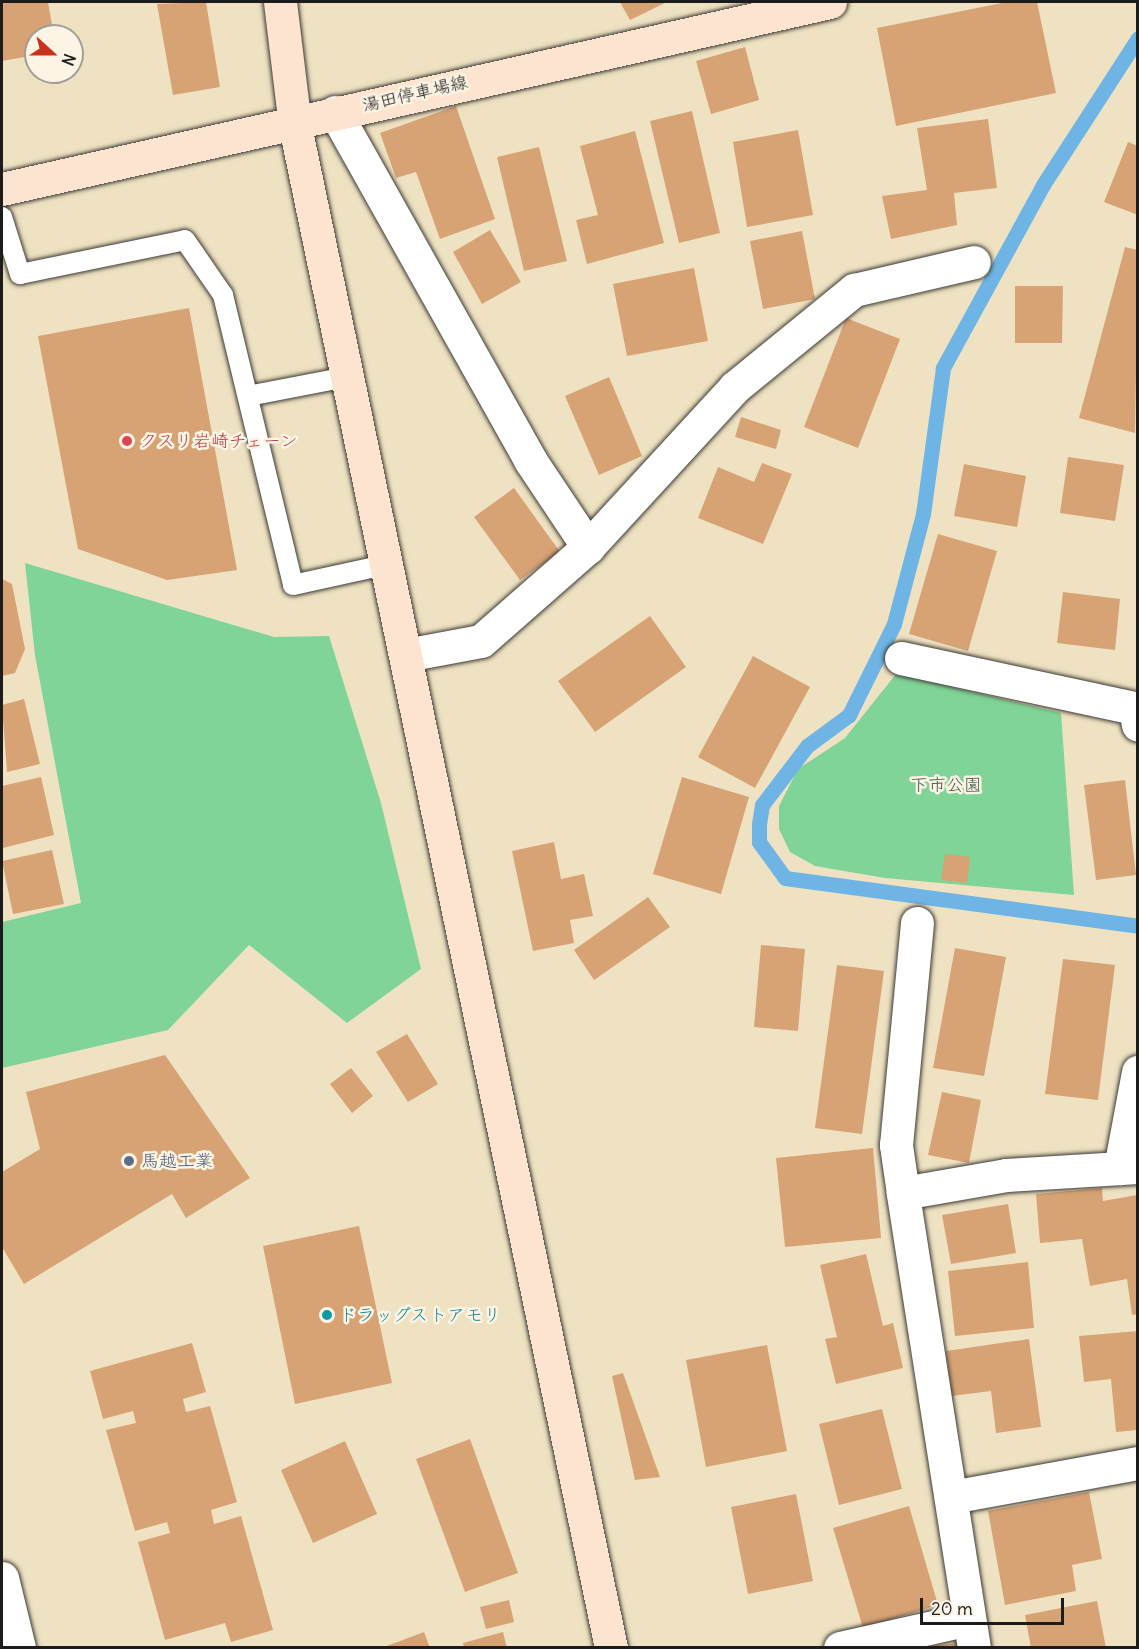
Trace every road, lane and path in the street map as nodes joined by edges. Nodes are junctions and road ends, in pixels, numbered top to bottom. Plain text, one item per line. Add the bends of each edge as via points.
1 (280, 2) edge
2 (830, 2) edge
3 (335, 112) junction
4 (295, 126) junction
5 (2, 189) edge
6 (2, 217) edge
7 (974, 262) dead end
8 (347, 377) junction
9 (248, 396) junction
10 (588, 547) junction
11 (385, 565) junction
12 (406, 655) junction
13 (901, 658) dead end
14 (1137, 725) edge
15 (917, 923) dead end
16 (1137, 1072) edge
17 (1129, 1168) edge
18 (903, 1193) junction
19 (1137, 1463) edge
20 (951, 1497) junction
21 (2, 1578) edge
22 (972, 1633) edge
23 (19, 1647) edge
24 (611, 1647) edge
25 (840, 1647) edge

1 - 4 street
2 - 3 street, 湯田停車場線
3 - 4 street, 湯田停車場線
3 - 10 street via 530,460
4 - 5 street, 湯田停車場線
4 - 8 street
6 - 9 lane via 20,274 185,240 223,295
7 - 10 street via 854,290 735,387
8 - 9 lane
8 - 11 street
9 - 11 lane via 293,585
10 - 12 street via 481,641
11 - 12 street
12 - 24 street
13 - 14 street via 1135,708
15 - 18 street via 896,1145
16 - 17 street
17 - 18 street via 1006,1175
18 - 20 street
19 - 20 street
20 - 22 street
21 - 23 street
22 - 25 street

